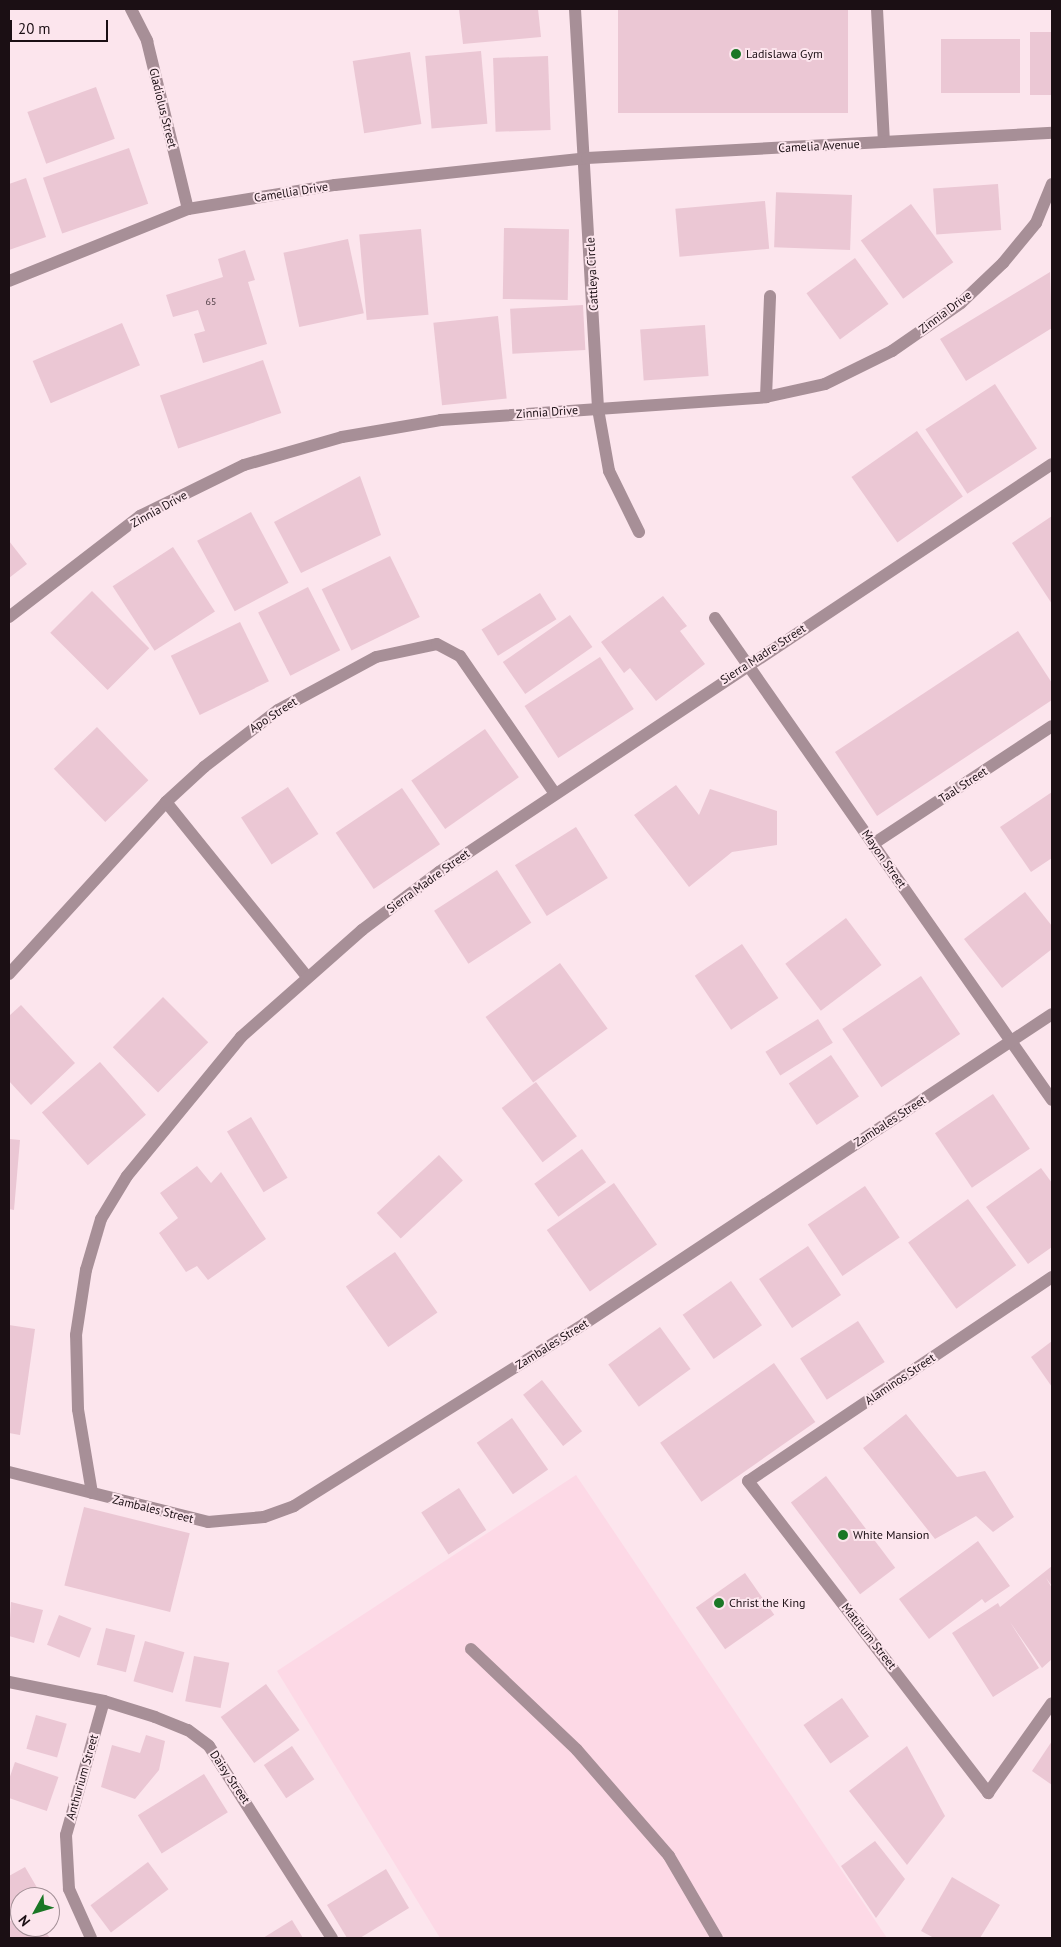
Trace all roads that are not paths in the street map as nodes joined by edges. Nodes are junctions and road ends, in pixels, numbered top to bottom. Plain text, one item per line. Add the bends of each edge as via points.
1 (130, 9) edge
2 (575, 9) edge
3 (877, 9) edge
4 (1052, 133) edge
5 (884, 142) junction
6 (587, 158) junction
7 (1052, 184) edge
8 (188, 209) junction
9 (9, 281) edge
10 (770, 296) dead end
11 (766, 397) junction
12 (598, 409) junction
13 (1052, 464) edge
14 (639, 532) dead end
15 (9, 616) edge
16 (715, 618) dead end
17 (748, 664) junction
18 (1052, 726) edge
19 (553, 792) junction
20 (166, 802) junction
21 (873, 844) junction
22 (9, 974) edge
23 (308, 978) junction
24 (1052, 1014) edge
25 (1012, 1042) junction
26 (1052, 1100) edge
27 (1052, 1277) edge
28 (9, 1472) edge
29 (748, 1481) joint
30 (92, 1493) junction
31 (471, 1649) dead end
32 (9, 1682) edge
33 (104, 1700) junction
34 (1052, 1703) edge
35 (91, 1938) edge
36 (332, 1938) edge
37 (717, 1938) edge

1 - 8 street, Gladiolus Street via 147,41
2 - 6 street, Cattleya Circle
3 - 5 street
4 - 5 street, Camelia Avenue
5 - 6 street, Camelia Avenue
6 - 8 street, Camellia Drive via 406,176
6 - 12 street, Cattleya Circle
7 - 11 street, Zinnia Drive via 1036,222 1003,263 961,303 892,351 825,384
8 - 9 street, Camellia Drive
10 - 11 street
11 - 12 street, Zinnia Drive
12 - 14 street, Cattleya Circle via 609,472
12 - 15 street, Zinnia Drive via 441,420 342,437 244,464 140,516
13 - 17 street, Sierra Madre Street
16 - 17 street, Mayon Street
17 - 19 street, Sierra Madre Street
17 - 21 street, Mayon Street
18 - 21 street, Taal Street
19 - 20 street, Apo Street via 478,676 460,656 437,644 376,657 278,710
19 - 23 street, Sierra Madre Street via 369,924
20 - 22 street, Apo Street
20 - 23 street
21 - 25 street, Mayon Street
23 - 30 street, Sierra Madre Street via 235,1044 127,1176 101,1219 86,1270 76,1335 78,1409
24 - 25 street, Zambales Street
25 - 26 street, Mayon Street
25 - 30 street, Zambales Street via 584,1324 294,1506 264,1517 208,1522
27 - 29 street, Alaminos Street
28 - 30 street, Zambales Street
29 - 34 street, Matutum Street via 988,1793
31 - 37 street via 577,1750 668,1856
32 - 33 street, Daisy Street
33 - 35 street, Anthurium Street via 66,1835 69,1889
33 - 36 street, Daisy Street via 188,1730 210,1746

